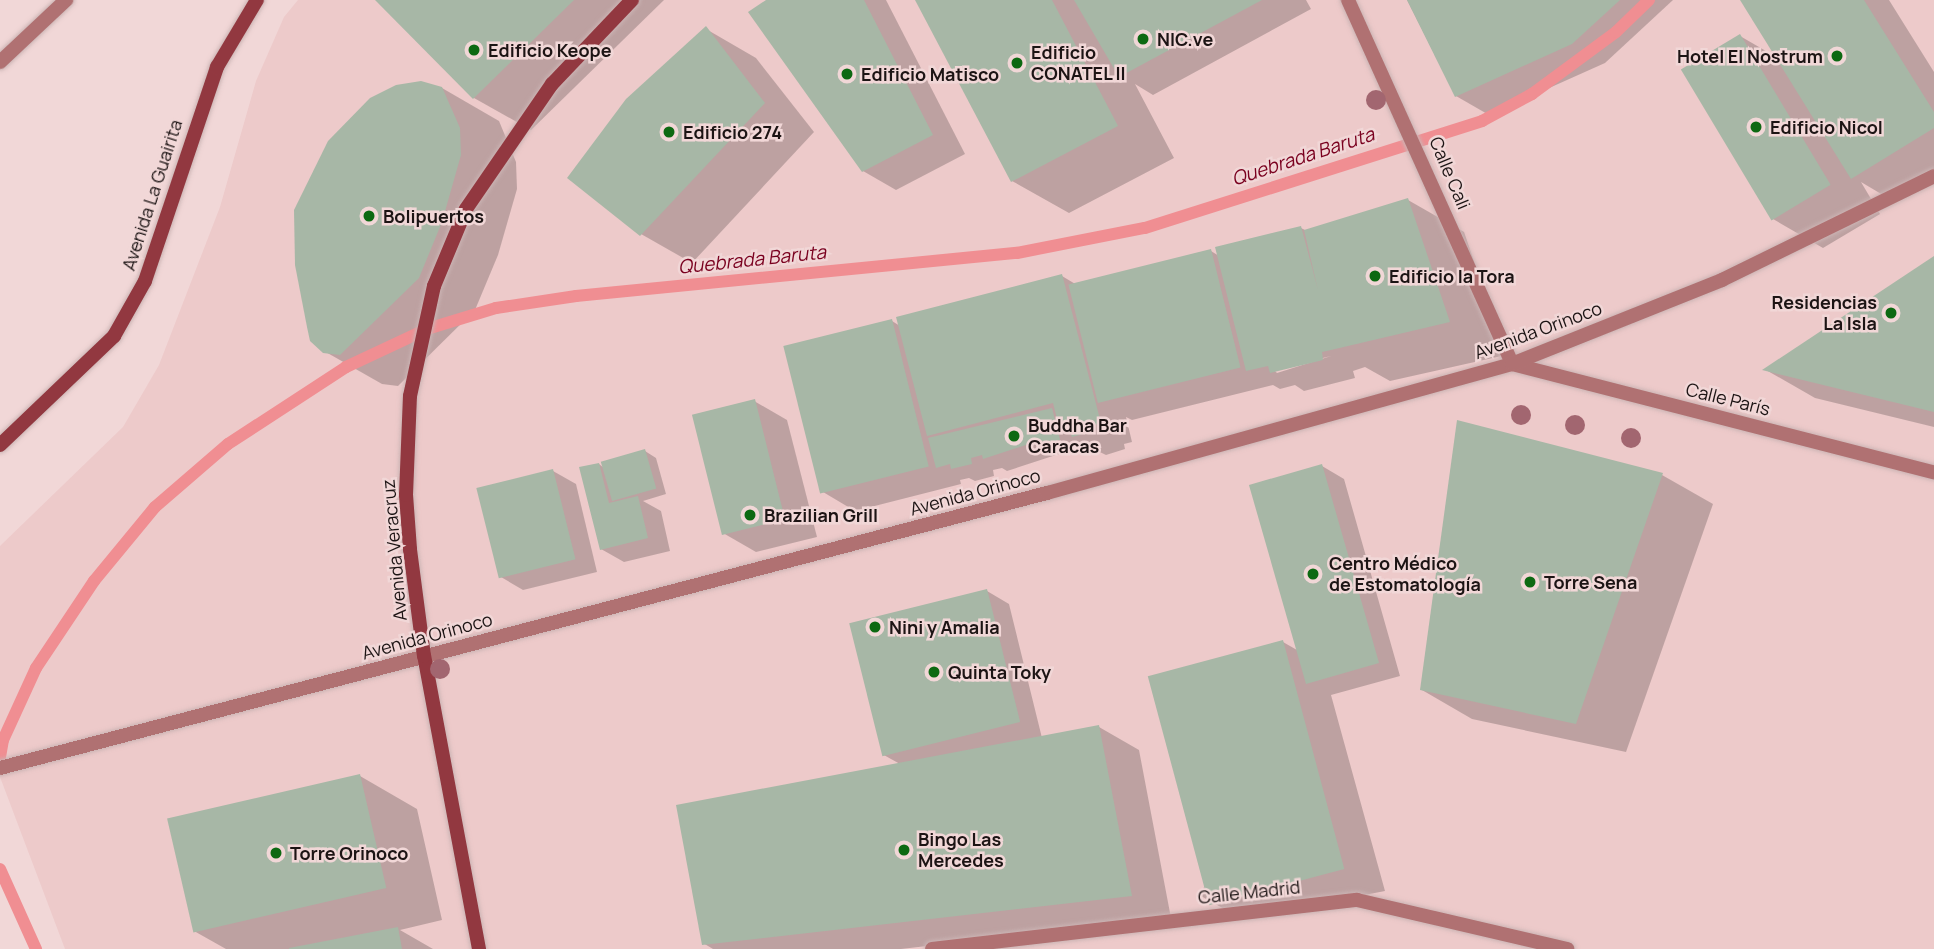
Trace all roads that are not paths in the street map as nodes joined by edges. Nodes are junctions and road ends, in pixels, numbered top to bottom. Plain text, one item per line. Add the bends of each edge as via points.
1 (66, 0) edge
2 (257, 0) edge
3 (632, 0) edge
4 (1348, 0) edge
5 (0, 62) edge
6 (1934, 176) edge
7 (1512, 364) junction
8 (0, 444) edge
9 (1934, 472) edge
10 (424, 656) junction
11 (0, 768) edge
12 (1008, 944) edge
13 (479, 949) edge
14 (932, 949) edge
15 (1567, 949) edge

1 - 5 street
2 - 8 street, Avenida La Guairita via 217,67 145,281 120,325
3 - 10 street, Avenida Veracruz via 552,84 504,148 466,209 434,286 410,396 406,495
4 - 7 street, Calle Cali
6 - 7 street, Avenida Orinoco via 1722,280
7 - 9 street, Calle París
7 - 10 street, Avenida Orinoco
10 - 11 street, Avenida Orinoco
10 - 13 street, Avenida Veracruz
12 - 14 street, Calle Madrid
12 - 15 street, Calle Madrid via 1357,900

